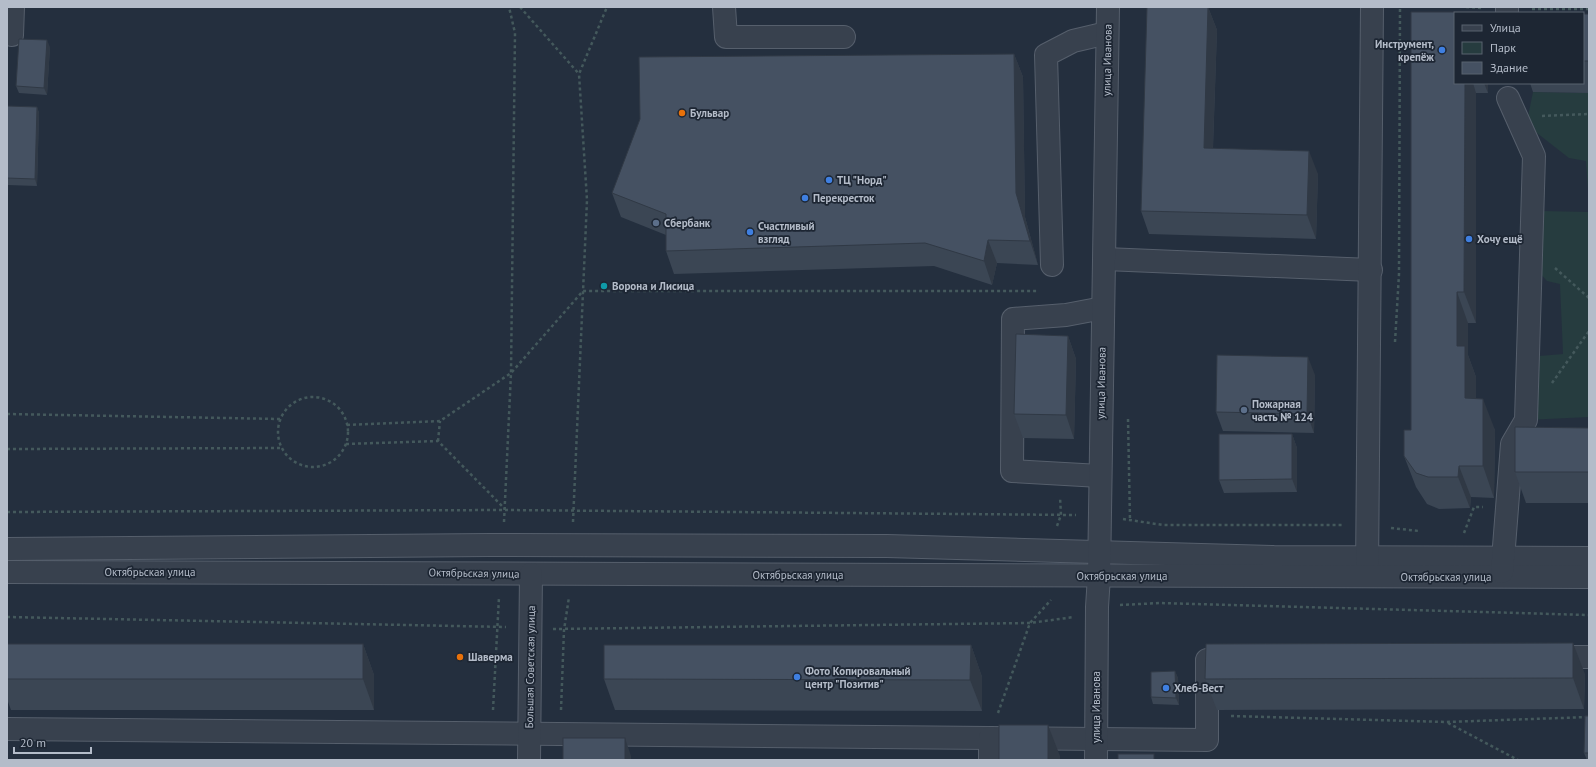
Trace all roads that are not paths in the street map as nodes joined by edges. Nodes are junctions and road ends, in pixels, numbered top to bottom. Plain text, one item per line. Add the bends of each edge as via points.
1 (13, 7) edge
2 (724, 7) edge
3 (1108, 7) edge
4 (1372, 7) edge
5 (1107, 33) junction
6 (12, 35) dead end
7 (844, 37) dead end
8 (1512, 107) road end
9 (1105, 259) junction
10 (1052, 265) dead end
11 (1371, 270) junction
12 (1102, 308) junction
13 (1512, 444) junction
14 (1535, 444) edge
15 (1100, 476) junction
16 (7, 549) edge
17 (1099, 552) junction
18 (1589, 558) edge
19 (1367, 567) junction
20 (1502, 567) junction
21 (7, 572) edge
22 (531, 574) junction
23 (1099, 576) junction
24 (1589, 577) edge
25 (1589, 657) edge
26 (1525, 658) edge
27 (1231, 660) edge
28 (7, 729) edge
29 (529, 735) junction
30 (990, 738) junction
31 (1096, 738) junction
32 (529, 760) edge
33 (990, 760) edge
34 (1096, 760) edge

1 - 6 street
2 - 7 street via 726,37
3 - 5 street, улица Иванова
4 - 11 street
5 - 9 street, улица Иванова
5 - 10 street via 1073,41 1046,55
8 - 13 street via 1534,156 1526,420
9 - 11 street
9 - 12 street, улица Иванова
11 - 19 street
12 - 15 street, улица Иванова
12 - 15 street via 1066,315 1013,319 1012,471
13 - 14 street
13 - 20 street
15 - 17 street, улица Иванова
16 - 17 street via 887,546
17 - 19 street via 1274,557
17 - 23 street, улица Иванова
18 - 20 street
19 - 20 street, Октябрьская улица
19 - 23 street, Октябрьская улица
20 - 24 street, Октябрьская улица
21 - 22 street, Октябрьская улица
22 - 23 street, Октябрьская улица
22 - 29 street, Большая Советская улица
23 - 31 street, улица Иванова via 1096,607
25 - 26 street
27 - 31 street via 1207,660 1207,740
28 - 29 street
29 - 30 street
29 - 32 street, Большая Советская улица
30 - 31 street
30 - 33 street
31 - 34 street, улица Иванова

